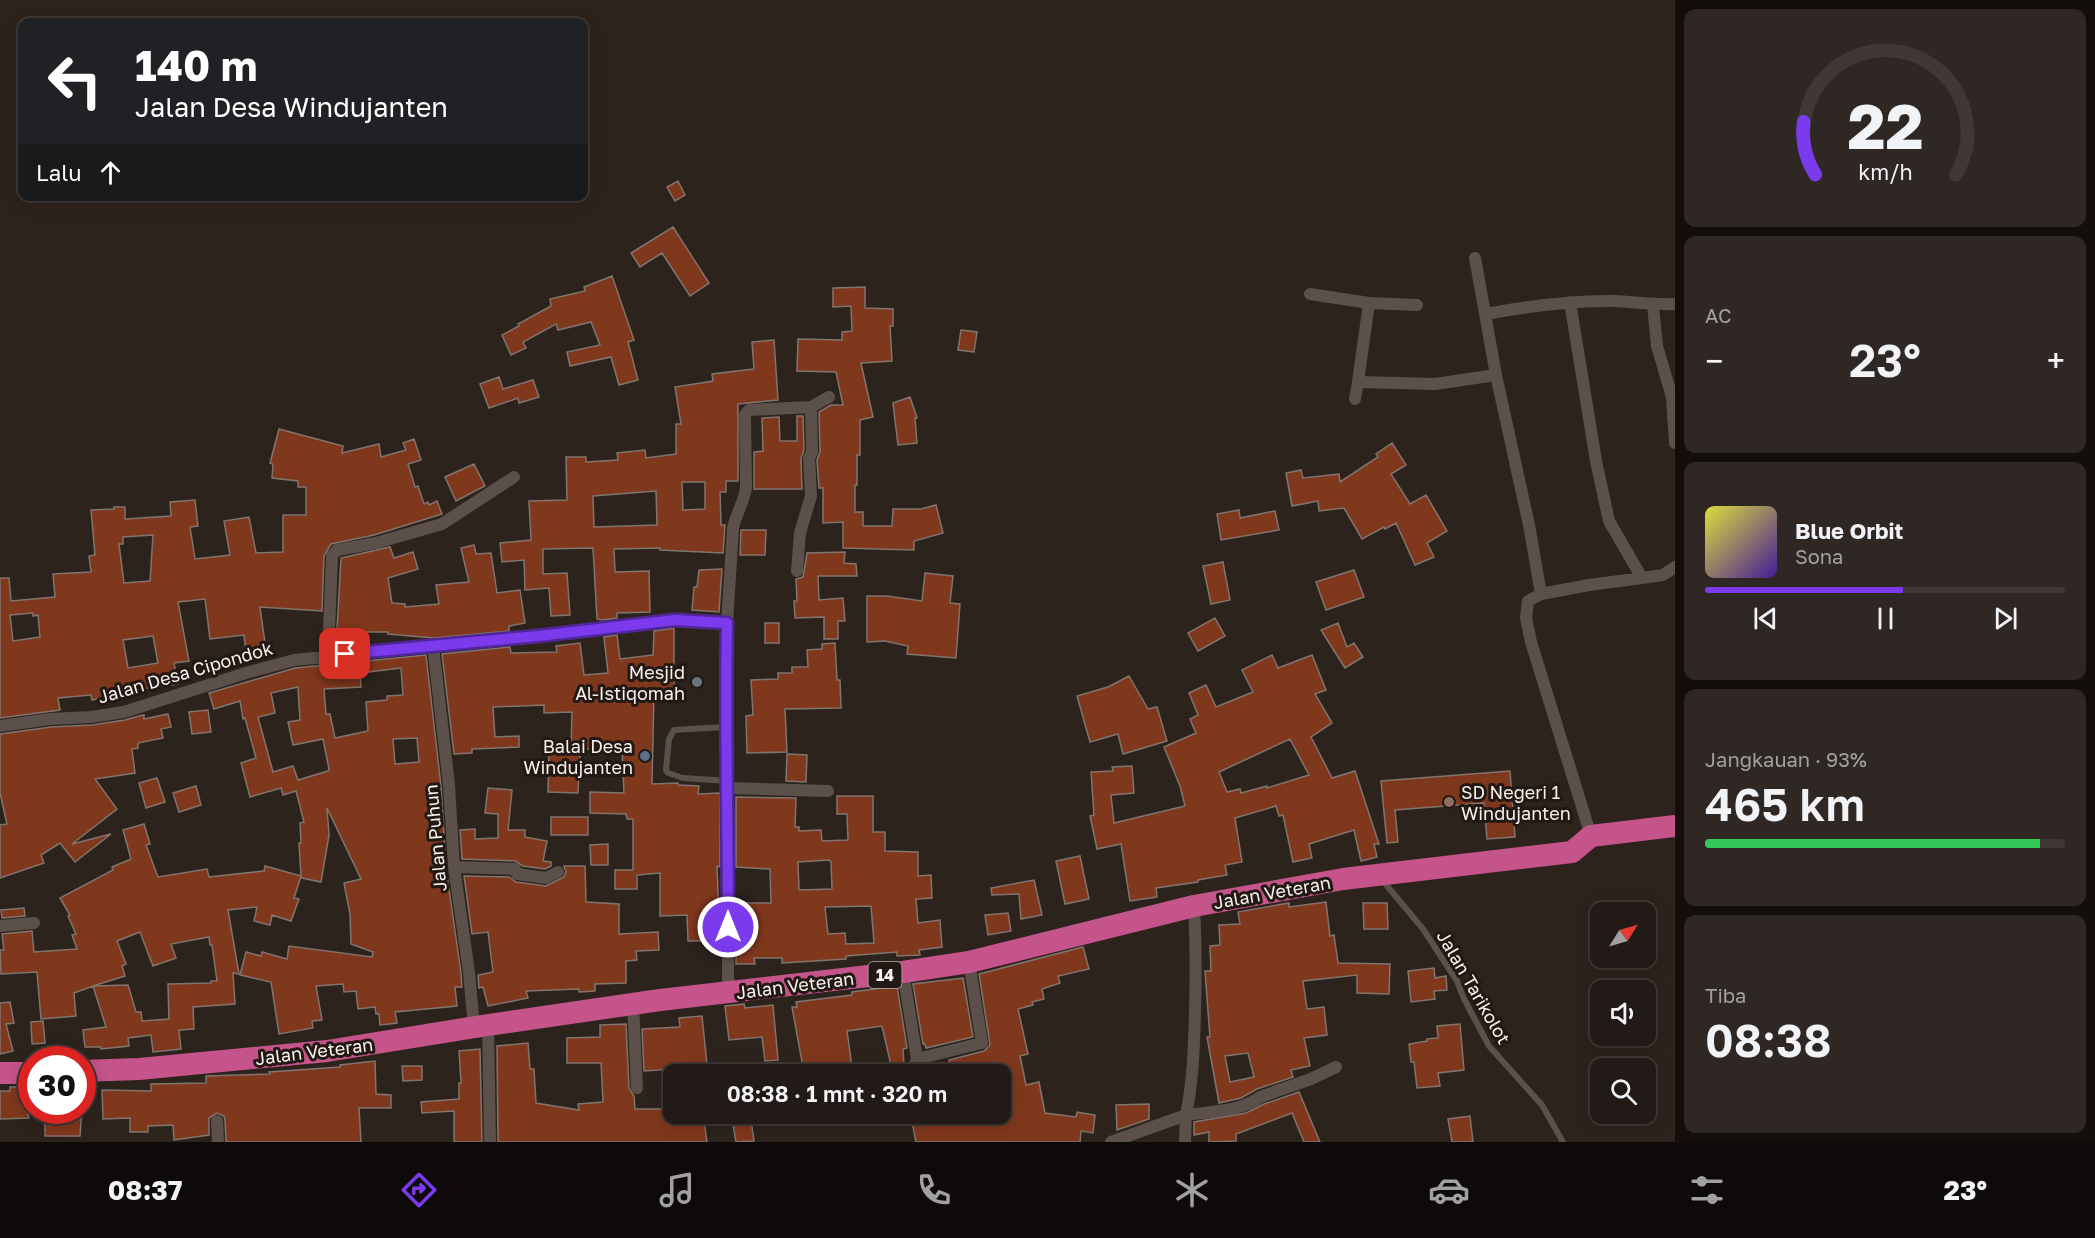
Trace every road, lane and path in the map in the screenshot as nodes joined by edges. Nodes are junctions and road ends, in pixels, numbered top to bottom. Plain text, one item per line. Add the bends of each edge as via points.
1 (1475, 258) dead end
2 (1310, 294) dead end
3 (1570, 302) junction
4 (1369, 303) junction
5 (1675, 304) edge
6 (1417, 305) dead end
7 (1653, 305) junction
8 (1486, 314) junction
9 (1496, 375) junction
10 (1358, 382) junction
11 (1675, 384) edge
12 (829, 397) dead end
13 (1672, 397) junction
14 (1355, 399) dead end
15 (811, 407) junction
16 (1675, 443) edge
17 (514, 477) dead end
18 (1675, 567) edge
19 (797, 571) dead end
20 (1642, 578) junction
21 (1541, 594) junction
22 (727, 623) junction
23 (433, 646) junction
24 (328, 656) junction
25 (0, 726) edge
26 (725, 727) junction
27 (728, 785) junction
28 (828, 791) dead end
29 (1675, 826) edge
30 (1591, 836) junction
31 (454, 867) junction
32 (558, 872) dead end
33 (1378, 876) junction
34 (1194, 906) junction
35 (34, 923) dead end
36 (0, 926) edge
37 (969, 962) junction
38 (903, 972) junction
39 (728, 993) junction
40 (633, 1004) junction
41 (481, 1026) junction
42 (917, 1059) junction
43 (915, 1064) edge
44 (1336, 1067) dead end
45 (96, 1070) edge
46 (0, 1073) edge
47 (18, 1073) edge
48 (637, 1088) dead end
49 (1186, 1115) junction
50 (217, 1121) dead end
51 (218, 1142) edge
52 (490, 1142) edge
53 (1111, 1142) edge
54 (1185, 1142) edge
55 (1563, 1142) edge

1 - 8 street
2 - 4 street
3 - 7 street
3 - 8 street
3 - 20 street via 1609,521
4 - 6 street
4 - 10 street
5 - 7 street
7 - 13 street via 1657,346
8 - 9 street
9 - 10 street via 1435,384
9 - 21 street
10 - 14 street
11 - 13 street
12 - 15 street
13 - 16 street
15 - 19 street via 811,496 800,533
15 - 22 street via 749,410 745,415 746,488 733,528
17 - 24 street via 442,524 334,552
18 - 20 street via 1663,575
20 - 21 street
21 - 30 street via 1526,605 1531,642
22 - 23 street, Jalan Desa Cipondok via 675,620
22 - 26 street
23 - 24 street, Jalan Desa Cipondok
23 - 31 street, Jalan Puhun
24 - 25 street, Jalan Desa Cipondok via 246,673 124,712
26 - 27 street
26 - 27 lane via 674,730 669,739 666,770 683,778
27 - 28 street
27 - 39 street
29 - 30 highway, Jalan Veteran / 14
30 - 33 highway, Jalan Veteran / 14 via 1572,852
31 - 32 street via 509,869 546,878
31 - 41 street, Jalan Puhun
33 - 34 highway, Jalan Veteran / 14
33 - 55 lane, Jalan Tarikolot via 1423,929 1457,981 1489,1046 1542,1106
34 - 37 highway, Jalan Veteran / 14
34 - 49 street via 1194,1060
35 - 36 street
37 - 38 highway, Jalan Veteran / 14
37 - 42 street via 982,1043
38 - 39 highway, Jalan Veteran / 14
38 - 42 street
39 - 40 highway, Jalan Veteran / 14
40 - 41 highway, Jalan Veteran / 14
40 - 48 street
41 - 45 highway, Jalan Veteran / 14 via 327,1051
41 - 52 street, Jalan Puhun
42 - 43 street
44 - 49 street via 1254,1102
46 - 47 highway
49 - 53 street
49 - 54 street
50 - 51 street

